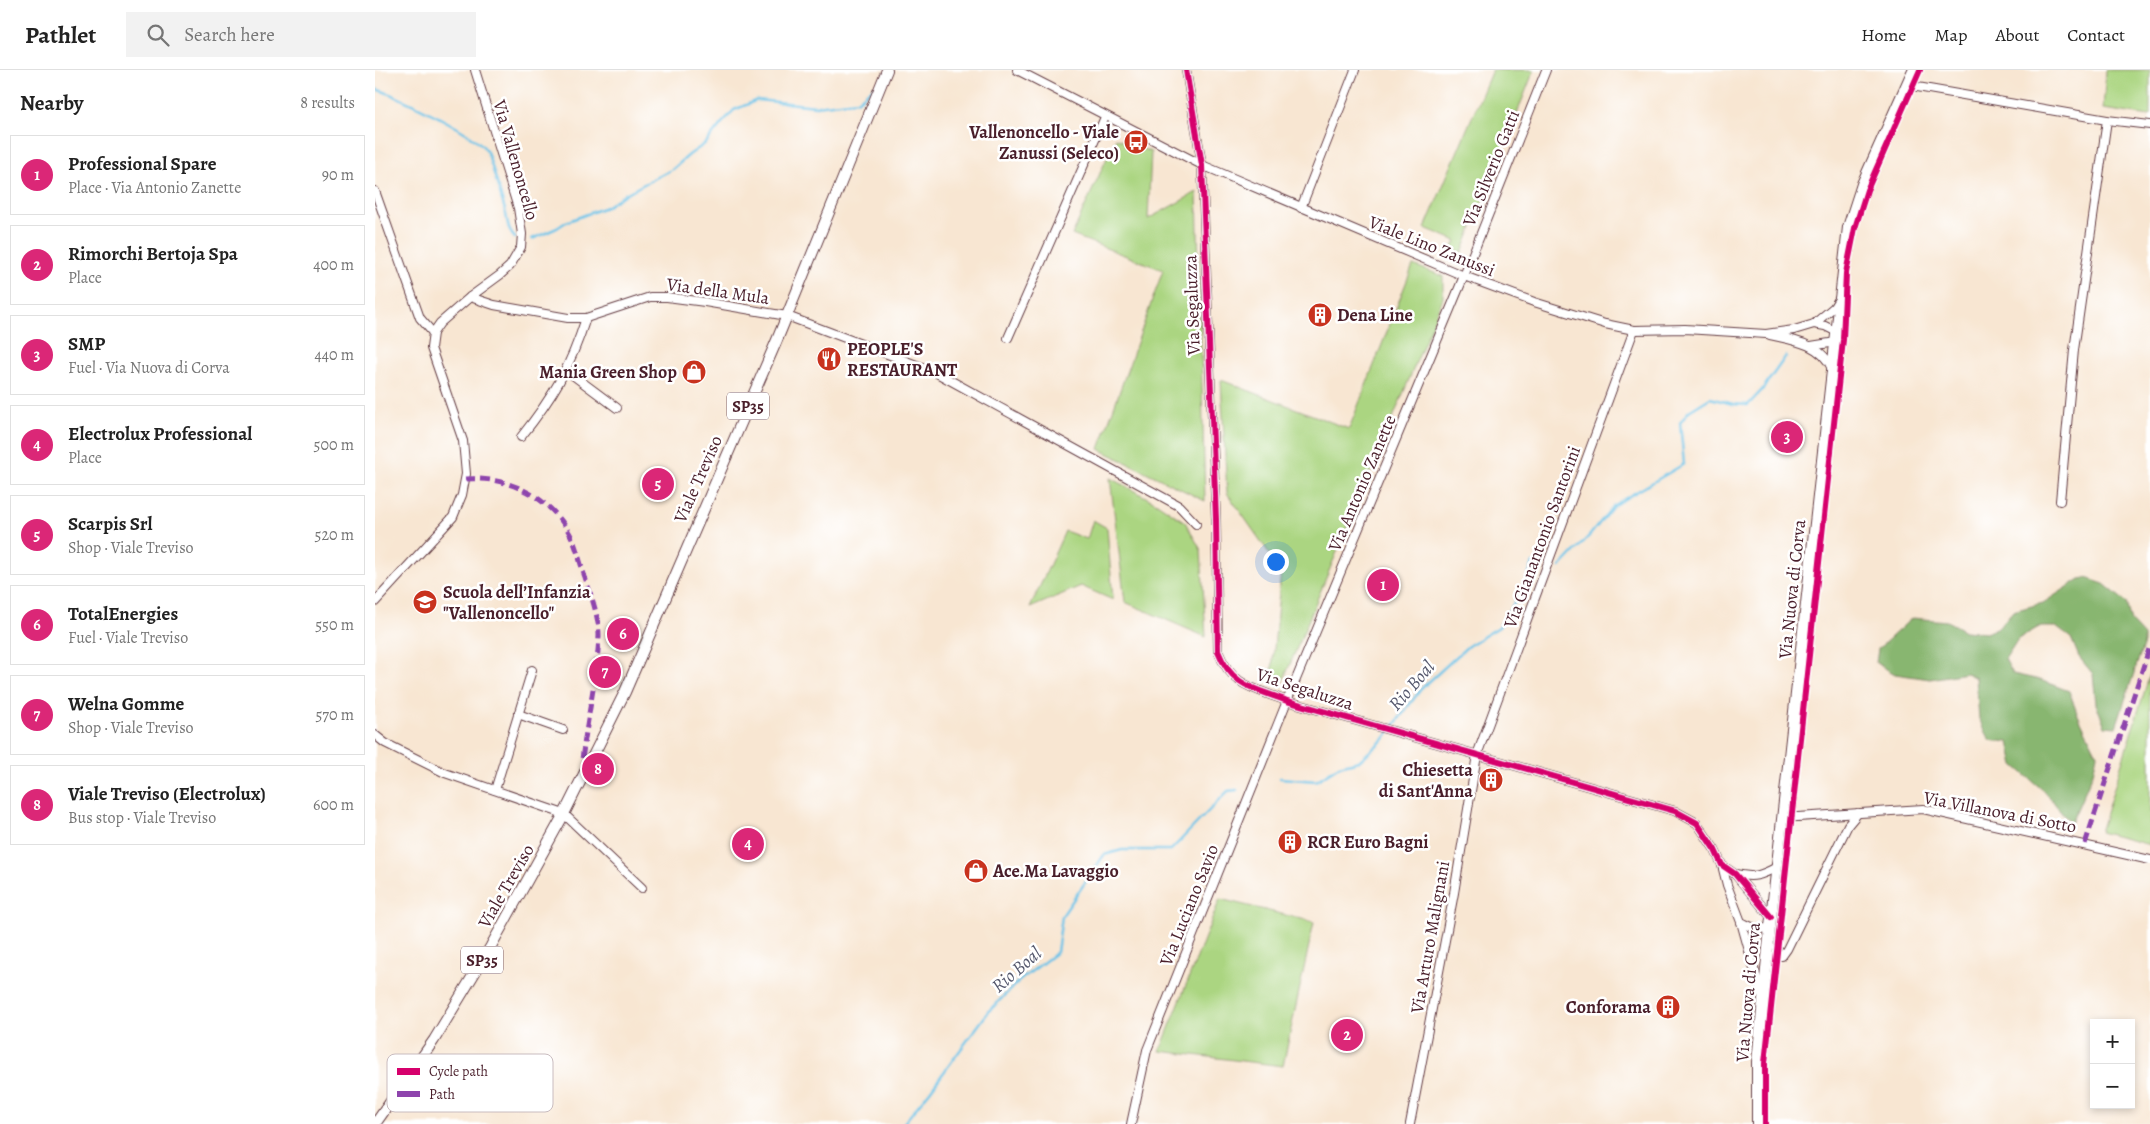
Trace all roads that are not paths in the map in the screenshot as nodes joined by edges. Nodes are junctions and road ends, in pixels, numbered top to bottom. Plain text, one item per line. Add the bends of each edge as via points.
1 (475, 70) edge
2 (887, 70) edge
3 (1017, 70) edge
4 (1186, 70) edge
5 (1355, 70) edge
6 (1546, 70) edge
7 (1913, 70) edge
8 (1906, 85) junction
9 (1105, 117) junction
10 (2107, 120) junction
11 (2150, 124) edge
12 (1202, 165) junction
13 (375, 191) edge
14 (1301, 208) junction
15 (1464, 276) junction
16 (470, 297) junction
17 (1841, 298) junction
18 (787, 316) junction
19 (587, 318) junction
20 (1814, 324) junction
21 (1634, 330) junction
22 (433, 333) junction
23 (1766, 334) junction
24 (1836, 337) junction
25 (1008, 338) dead end
26 (1811, 346) junction
27 (566, 370) junction
28 (1833, 372) junction
29 (617, 408) dead end
30 (521, 438) dead end
31 (2059, 501) dead end
32 (1196, 524) dead end
33 (375, 602) edge
34 (532, 670) dead end
35 (1287, 701) junction
36 (518, 714) junction
37 (563, 730) dead end
38 (375, 735) edge
39 (1477, 755) junction
40 (495, 790) junction
41 (1858, 813) junction
42 (564, 814) junction
43 (1782, 818) junction
44 (2150, 860) edge
45 (1722, 865) junction
46 (1777, 867) junction
47 (1735, 874) junction
48 (642, 888) dead end
49 (1741, 922) junction
50 (1771, 922) junction
51 (1768, 956) junction
52 (1763, 1003) junction
53 (424, 1054) edge
54 (387, 1107) edge
55 (375, 1124) edge
56 (1131, 1124) edge
57 (1410, 1124) edge
58 (1757, 1124) edge

1 - 16 street, Via Vallenoncello via 518,208 522,234 521,246 510,266
2 - 18 main road, Viale Treviso / SP35
3 - 9 street, Viale Lino Zanussi
4 - 12 street, Via Segaluzza
5 - 14 street
6 - 15 street, Via Silverio Gatti
7 - 8 main road, Via Nuova di Corva
8 - 10 street
8 - 17 main road, Via Nuova di Corva via 1862,184 1848,227
9 - 12 street, Viale Lino Zanussi
9 - 25 street
10 - 11 street
10 - 31 street via 2074,350
12 - 14 street, Viale Lino Zanussi
12 - 35 street, Via Segaluzza via 1218,651 1225,668 1238,682
13 - 22 street via 420,318
14 - 15 street, Viale Lino Zanussi
15 - 21 street, Viale Lino Zanussi via 1534,302
15 - 35 street, Via Antonio Zanette
16 - 19 street, Via della Mula via 525,311
16 - 22 street, Via Vallenoncello
17 - 20 street, Viale Lino Zanussi
17 - 24 main road, Via Nuova di Corva
18 - 19 street, Via della Mula via 685,298 658,297
18 - 32 street, Via della Mula via 935,372 1179,506
18 - 42 main road, Viale Treviso / SP35 via 625,692
19 - 27 street
20 - 23 street, Viale Lino Zanussi
20 - 24 street via 1825,326
21 - 23 street, Viale Lino Zanussi via 1685,329
21 - 39 street, Via Gianantonio Santorini
22 - 33 street via 431,348 463,441 467,474 453,517
23 - 26 street, Viale Lino Zanussi
24 - 26 street, Viale Lino Zanussi
24 - 28 main road, Via Nuova di Corva
26 - 28 street, Viale Lino Zanussi via 1829,362
27 - 29 street
27 - 30 street via 548,403
28 - 43 main road, Via Nuova di Corva
34 - 36 street
35 - 39 street, Via Segaluzza
35 - 56 street, Via Luciano Savio via 1147,1050
36 - 37 street
36 - 40 street
38 - 40 street via 445,773
39 - 45 street, Via Segaluzza via 1675,812 1697,823
39 - 57 street, Via Arturo Malignani
40 - 42 street
41 - 43 street, Via Villanova di Sotto
41 - 44 street, Via Villanova di Sotto via 1923,809
41 - 51 street via 1848,825 1787,949 1782,956
42 - 48 street
42 - 53 main road, Viale Treviso / SP35 via 491,946
43 - 46 main road, Via Nuova di Corva
45 - 47 street, Via Segaluzza
45 - 49 street, Via Segaluzza
46 - 47 street, Via Segaluzza via 1761,876
46 - 50 main road, Via Nuova di Corva
47 - 50 street, Via Segaluzza
49 - 50 street via 1762,930
49 - 52 street, Via Segaluzza
50 - 51 main road, Via Nuova di Corva
51 - 52 main road, Via Nuova di Corva
52 - 58 main road, Via Nuova di Corva via 1757,1062
54 - 55 main road, Viale Treviso / SP35

